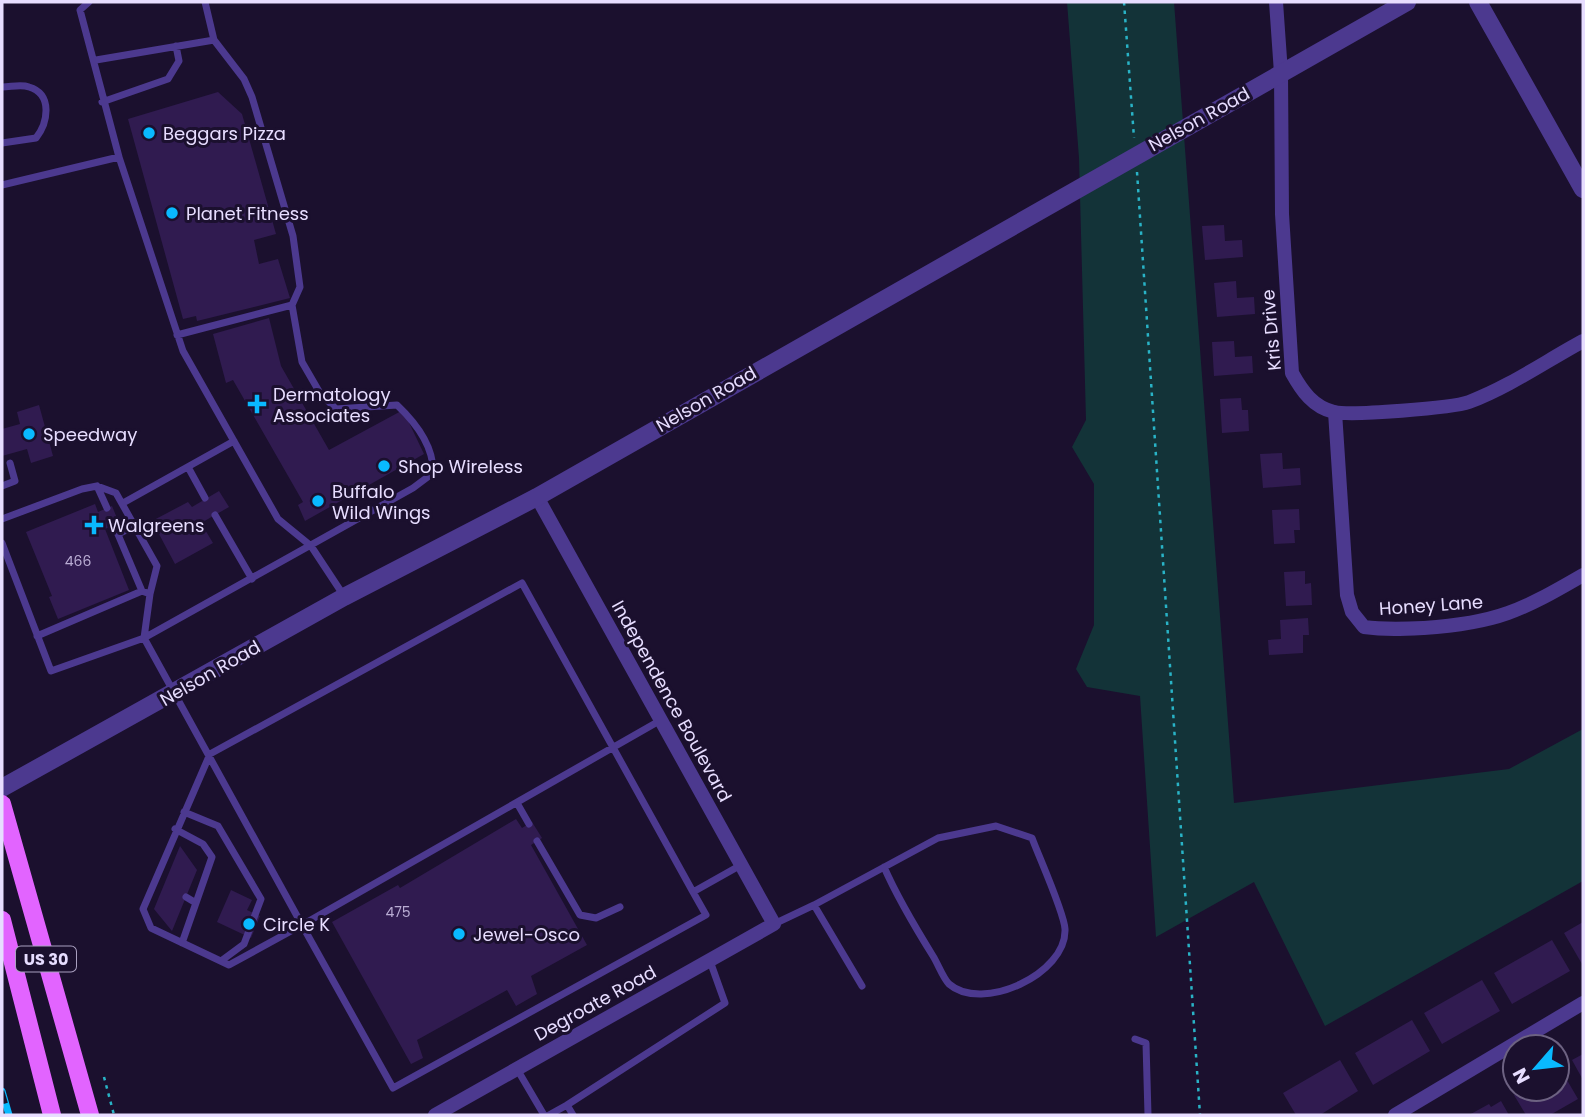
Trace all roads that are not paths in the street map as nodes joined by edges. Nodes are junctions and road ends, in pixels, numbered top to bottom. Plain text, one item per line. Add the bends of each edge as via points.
1 (75, 2) edge
2 (89, 2) edge
3 (205, 2) edge
4 (1276, 2) edge
5 (1406, 2) edge
6 (1478, 2) edge
7 (80, 10) junction
8 (214, 40) junction
9 (176, 46) junction
10 (96, 60) junction
11 (1281, 73) junction
12 (2, 87) edge
13 (102, 102) junction
14 (2, 144) edge
15 (119, 157) junction
16 (2, 185) edge
17 (1583, 189) edge
18 (292, 305) junction
19 (177, 335) junction
20 (1583, 341) edge
21 (1335, 412) junction
22 (234, 441) junction
23 (10, 463) dead end
24 (188, 467) junction
25 (2, 486) edge
26 (97, 486) junction
27 (537, 497) junction
28 (205, 498) dead end
29 (123, 503) junction
30 (107, 508) dead end
31 (215, 515) dead end
32 (2, 519) edge
33 (114, 525) dead end
34 (136, 525) junction
35 (118, 534) junction
36 (2, 543) edge
37 (311, 545) junction
38 (1583, 575) edge
39 (252, 579) junction
40 (146, 593) junction
41 (344, 597) junction
42 (37, 636) junction
43 (144, 638) junction
44 (175, 693) junction
45 (661, 720) junction
46 (615, 747) junction
47 (210, 754) junction
48 (2, 788) edge
49 (517, 803) junction
50 (2, 804) edge
51 (184, 812) junction
52 (528, 824) dead end
53 (175, 829) junction
54 (537, 841) dead end
55 (742, 865) junction
56 (884, 867) junction
57 (157, 873) junction
58 (165, 881) dead end
59 (693, 892) junction
60 (186, 897) dead end
61 (196, 903) junction
62 (814, 905) junction
63 (620, 907) dead end
64 (2, 920) edge
65 (775, 924) junction
66 (302, 925) junction
67 (182, 943) junction
68 (221, 961) junction
69 (710, 961) junction
70 (862, 986) dead end
71 (1583, 1003) edge
72 (1135, 1039) dead end
73 (517, 1069) junction
74 (567, 1105) junction
75 (52, 1115) edge
76 (90, 1115) edge
77 (435, 1115) edge
78 (547, 1115) edge
79 (573, 1115) edge
80 (1148, 1115) edge
81 (1395, 1115) edge

1 - 7 lane
2 - 7 lane
3 - 8 lane
4 - 11 street, Kris Drive
5 - 11 street, Nelson Road
6 - 17 street
7 - 10 lane
8 - 9 lane
8 - 18 lane via 252,97 293,236 300,287
9 - 10 lane
9 - 13 lane via 179,61 169,79
10 - 13 lane
11 - 21 street, Kris Drive via 1282,214 1292,373 1315,403
11 - 27 street, Nelson Road
12 - 14 lane via 35,89 47,113 36,138
13 - 15 lane
15 - 16 lane
15 - 19 lane
18 - 19 lane
18 - 37 lane via 302,362 320,393 336,409 397,405 414,422 433,458 433,473 413,488
19 - 22 lane
20 - 21 street via 1465,404
21 - 38 street, Honey Lane via 1348,595 1352,612 1364,627 1384,630 1475,624 1528,607
22 - 24 lane
22 - 37 lane via 278,519
23 - 25 lane via 15,481
24 - 28 lane
24 - 29 lane
26 - 29 lane via 116,493
26 - 30 lane
26 - 32 lane
27 - 41 street, Nelson Road
27 - 45 street, Independence Boulevard
29 - 34 lane
31 - 39 lane
33 - 35 lane
34 - 35 lane
34 - 40 lane via 157,566
35 - 40 lane
36 - 42 lane
37 - 39 lane
37 - 41 lane
39 - 43 lane
40 - 42 lane
40 - 43 lane
41 - 44 street, Nelson Road
42 - 43 lane via 51,671
43 - 44 lane
44 - 47 lane
44 - 48 street, Nelson Road
45 - 46 lane
45 - 55 street, Independence Boulevard
46 - 47 lane via 522,583
46 - 49 lane
46 - 59 lane
47 - 51 lane
47 - 66 lane
49 - 52 lane
49 - 66 lane
50 - 76 main road, US 30
51 - 53 lane
51 - 68 lane via 218,826 261,899 244,944
53 - 57 lane
53 - 61 lane via 203,844 212,857
54 - 63 lane via 580,915 596,918
55 - 59 lane
55 - 65 street, Independence Boulevard
56 - 56 lane via 938,838 996,826 1032,838 1065,928 1059,952 1035,978 999,991 968,992 949,984
56 - 62 lane
57 - 58 lane
57 - 67 lane via 143,909 151,928
59 - 66 lane via 706,915 393,1088
60 - 61 lane
61 - 67 lane
62 - 65 lane
62 - 70 lane
64 - 75 main road, US 30
65 - 69 street, Degroate Road
66 - 68 lane via 229,965
67 - 68 lane
69 - 73 street, Degroate Road
69 - 74 lane via 725,1003
71 - 81 street
72 - 80 lane via 1146,1043
73 - 77 street, Degroate Road
73 - 78 lane
74 - 78 lane
74 - 79 lane

